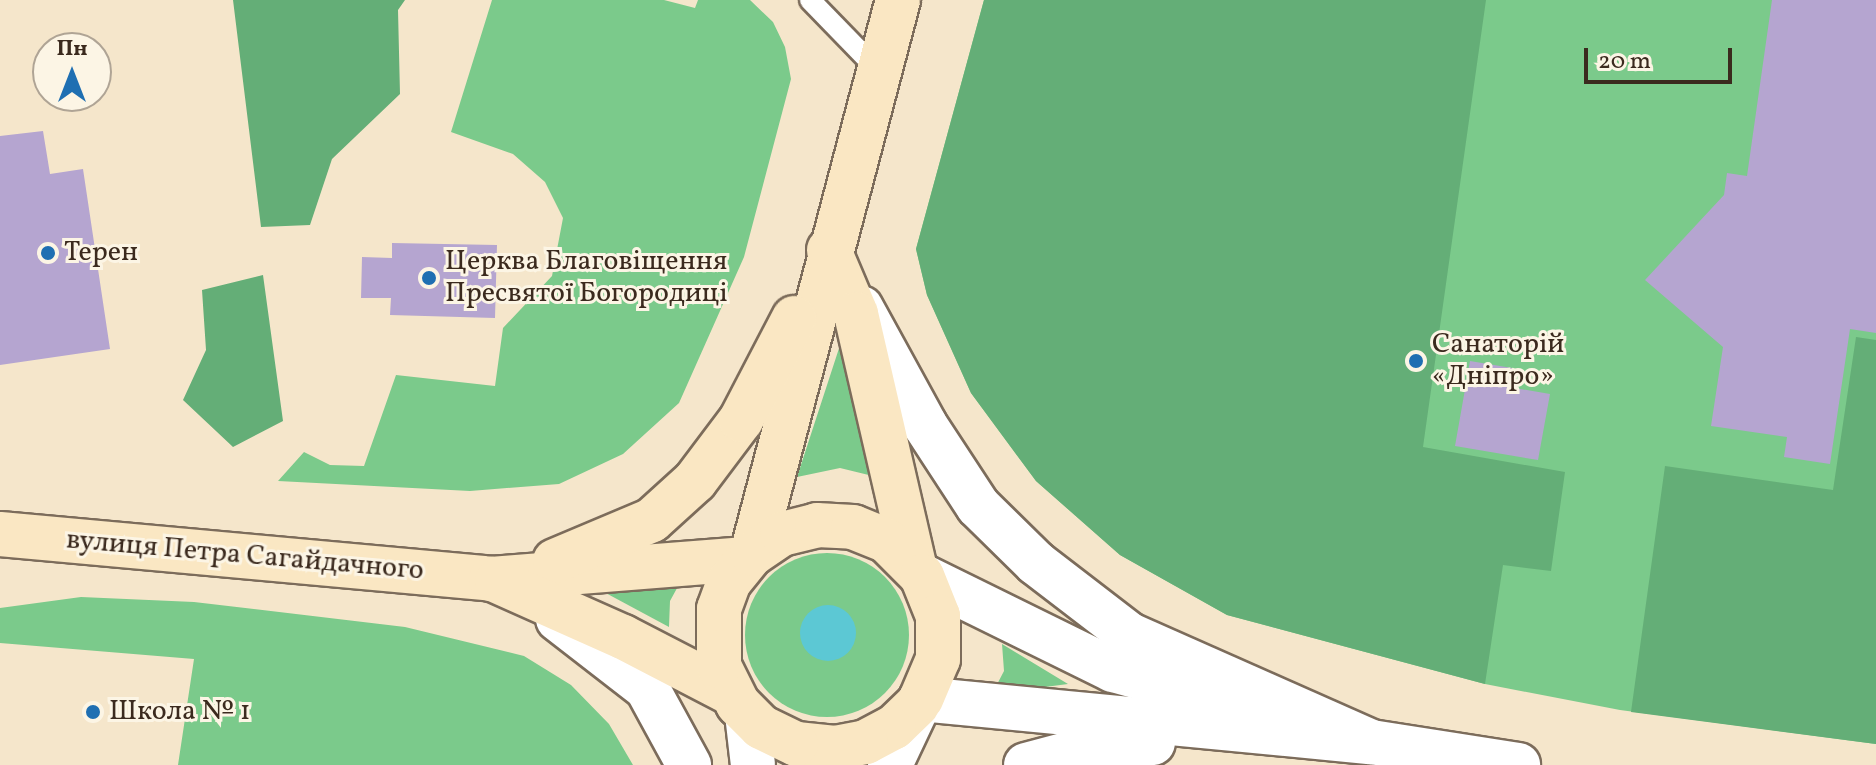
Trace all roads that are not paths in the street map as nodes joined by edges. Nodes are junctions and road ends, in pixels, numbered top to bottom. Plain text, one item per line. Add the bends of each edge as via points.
1 (810, 0) edge
2 (898, 0) edge
3 (878, 70) junction
4 (829, 250) junction
5 (0, 534) edge
6 (749, 557) junction
7 (918, 570) junction
8 (491, 579) junction
9 (919, 702) junction
10 (739, 703) junction
11 (1371, 742) junction
12 (689, 765) edge
13 (753, 765) edge
14 (890, 765) edge
15 (1026, 765) edge
16 (1518, 765) edge

1 - 3 lane
2 - 3 main road
3 - 4 main road
4 - 6 main road
4 - 7 main road via 856,314
4 - 8 main road via 741,420 695,481 652,520 577,554
4 - 11 street via 925,425 978,506 1036,563 1130,635
5 - 8 main road, вулиця Петра Сагайдачного
6 - 7 main road via 782,534 817,525 887,541
6 - 8 main road
6 - 10 main road via 729,582 719,609 717,652
7 - 9 main road via 938,616 940,637 938,659
7 - 11 street via 1113,670
8 - 10 main road via 623,637
8 - 12 street via 583,635 647,688
9 - 10 main road via 894,727 866,742 835,748 778,737
9 - 11 street
9 - 14 street
10 - 13 street
11 - 15 street via 1120,743
11 - 16 street

